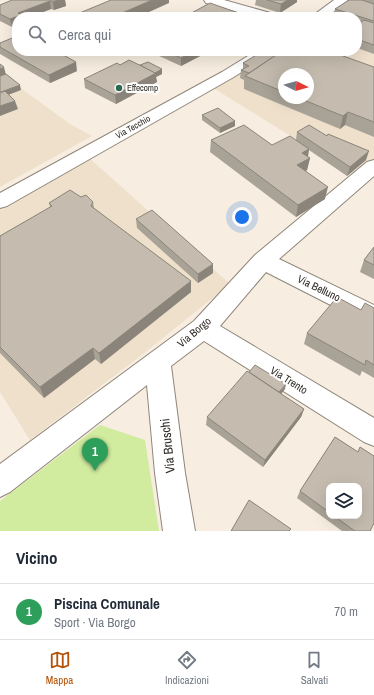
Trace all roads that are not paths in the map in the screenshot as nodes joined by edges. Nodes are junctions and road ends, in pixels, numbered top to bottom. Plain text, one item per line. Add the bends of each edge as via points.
1 (210, 0) edge
2 (342, 0) edge
3 (252, 12) edge
4 (325, 12) edge
5 (258, 56) edge
6 (374, 166) edge
7 (0, 201) edge
8 (263, 261) junction
9 (374, 316) edge
10 (203, 328) junction
11 (158, 361) junction
12 (374, 433) edge
13 (0, 482) edge
14 (179, 531) edge

1 - 3 street
2 - 4 street
5 - 7 street, Via Tecchio
6 - 8 street, Via Borgo
8 - 9 street, Via Belluno
8 - 10 street, Via Borgo
10 - 11 street, Via Borgo
10 - 12 street, Via Trento
11 - 13 street, Via Borgo
11 - 14 street, Via Bruschi

